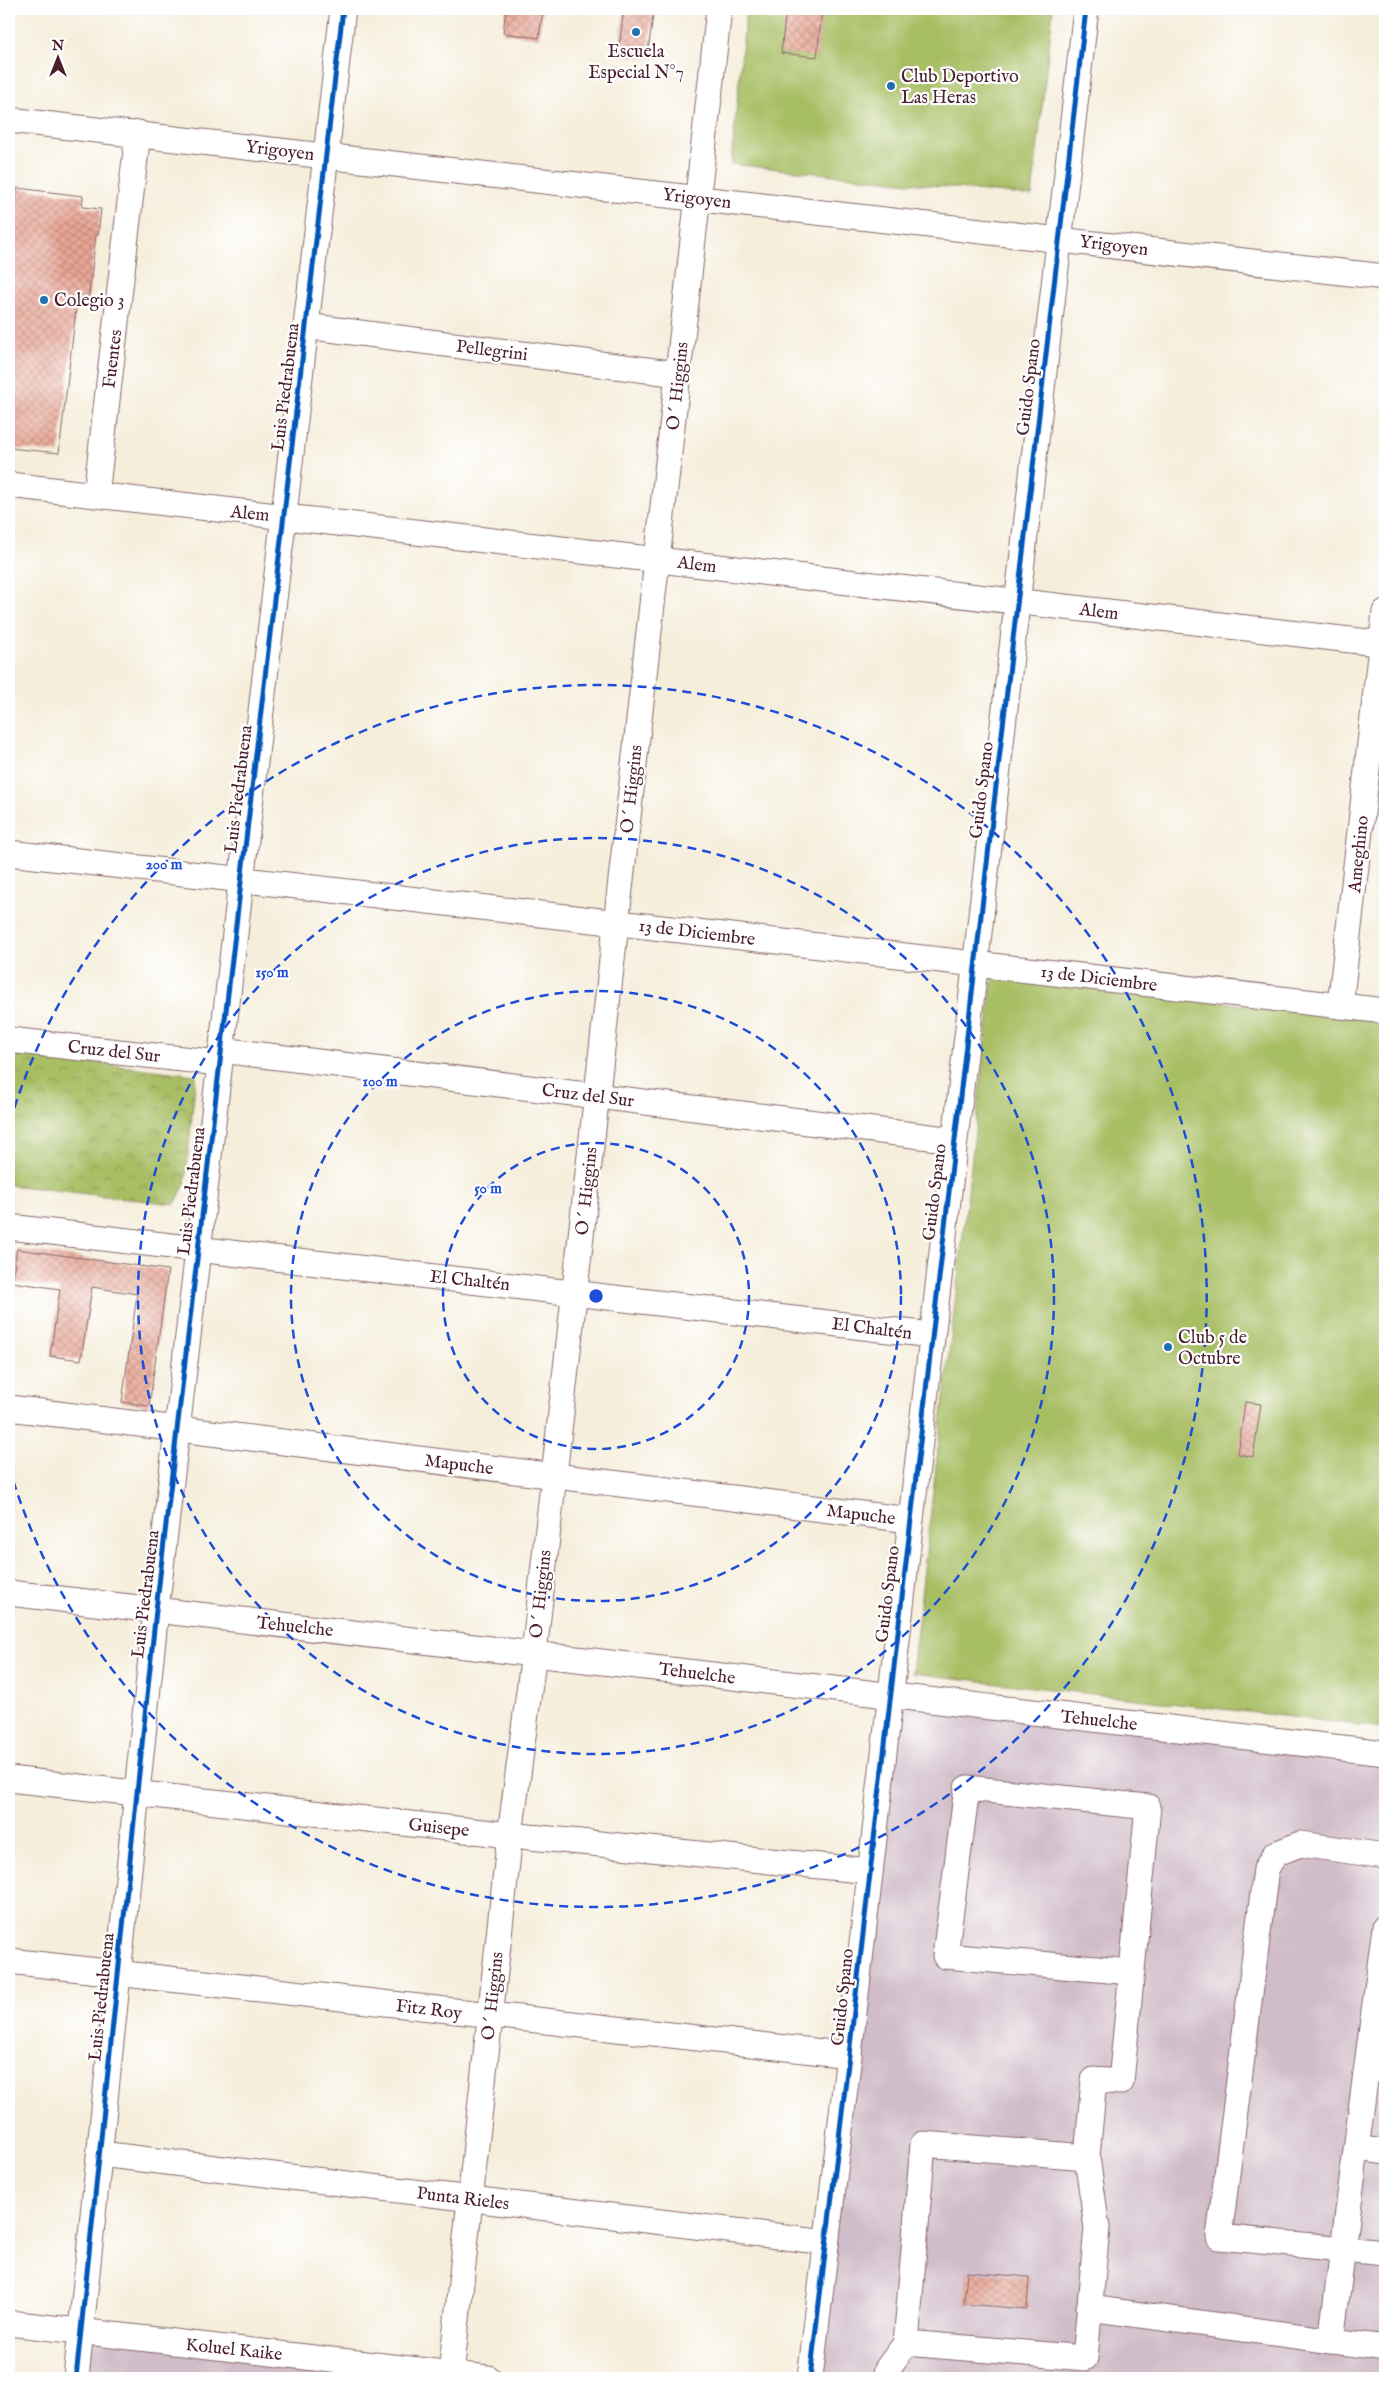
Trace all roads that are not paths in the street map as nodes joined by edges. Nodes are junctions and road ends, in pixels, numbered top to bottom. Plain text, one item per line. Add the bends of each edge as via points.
1 (343, 9) edge
2 (719, 9) edge
3 (1086, 9) edge
4 (9, 120) edge
5 (138, 133) junction
6 (326, 155) junction
7 (698, 198) junction
8 (1059, 239) junction
9 (1385, 276) edge
10 (306, 326) junction
11 (678, 374) junction
12 (9, 485) edge
13 (96, 495) junction
14 (284, 516) junction
15 (657, 560) junction
16 (1017, 601) junction
17 (1385, 612) edge
18 (1383, 643) edge
19 (9, 854) edge
20 (241, 880) junction
21 (616, 923) junction
22 (974, 964) junction
23 (1340, 1006) junction
24 (1385, 1011) edge
25 (9, 1040) edge
26 (220, 1056) junction
27 (596, 1096) junction
28 (954, 1140) junction
29 (9, 1227) edge
30 (198, 1250) junction
31 (574, 1292) junction
32 (931, 1335) junction
33 (9, 1408) edge
34 (179, 1429) junction
35 (554, 1476) junction
36 (910, 1520) junction
37 (9, 1593) edge
38 (156, 1610) junction
39 (534, 1653) junction
40 (890, 1696) junction
41 (1385, 1753) edge
42 (9, 1779) edge
43 (137, 1794) junction
44 (510, 1835) junction
45 (1385, 1856) edge
46 (870, 1871) junction
47 (1385, 1927) edge
48 (9, 1961) edge
49 (1132, 1972) junction
50 (117, 1974) junction
51 (490, 2016) junction
52 (849, 2055) junction
53 (1357, 2148) junction
54 (1385, 2152) edge
55 (100, 2154) junction
56 (1087, 2157) junction
57 (470, 2199) junction
58 (826, 2242) junction
59 (1343, 2248) junction
60 (1385, 2253) edge
61 (1089, 2308) junction
62 (9, 2323) edge
63 (81, 2332) junction
64 (1331, 2341) junction
65 (906, 2342) junction
66 (1385, 2348) edge
67 (451, 2374) junction
68 (76, 2378) edge
69 (488, 2378) edge
70 (810, 2378) edge
71 (885, 2378) edge

1 - 6 street, Luis Piedrabuena
2 - 7 street, O´ Higgins
3 - 8 street, Guido Spano
4 - 5 street, Yrigoyen
5 - 6 street, Yrigoyen
5 - 13 street, Fuentes
6 - 7 street, Yrigoyen
6 - 10 street, Luis Piedrabuena
7 - 8 street, Yrigoyen
7 - 11 street, O´ Higgins
8 - 9 street, Yrigoyen
8 - 16 street, Guido Spano
10 - 11 street, Pellegrini
10 - 14 street, Luis Piedrabuena
11 - 15 street, O´ Higgins
12 - 13 street, Alem
13 - 14 street, Alem
14 - 15 street, Alem
14 - 20 street, Luis Piedrabuena
15 - 16 street, Alem
15 - 21 street, O´ Higgins
16 - 18 street, Alem
16 - 22 street, Guido Spano
17 - 18 street, Ameghino
18 - 23 street, Ameghino
19 - 20 street, 13 de Diciembre
20 - 21 street, 13 de Diciembre
20 - 26 street, Luis Piedrabuena
21 - 22 street, 13 de Diciembre
21 - 27 street, O´ Higgins
22 - 23 street, 13 de Diciembre
22 - 28 street, Guido Spano
23 - 24 street, 13 de Diciembre
25 - 26 street, Cruz del Sur
26 - 27 street, Cruz del Sur
26 - 30 street, Luis Piedrabuena
27 - 28 street, Cruz del Sur
27 - 31 street, O´ Higgins
28 - 32 street, Guido Spano
29 - 30 street, El Chaltén
30 - 31 street, El Chaltén
30 - 34 street, Luis Piedrabuena
31 - 32 street, El Chaltén
31 - 35 street, O´ Higgins
32 - 36 street, Guido Spano
33 - 34 street, Mapuche
34 - 35 street, Mapuche
34 - 38 street, Luis Piedrabuena
35 - 36 street, Mapuche
35 - 39 street, O´ Higgins
36 - 40 street, Guido Spano
37 - 38 street, Tehuelche
38 - 39 street, Tehuelche
38 - 43 street, Luis Piedrabuena
39 - 40 street, Tehuelche
39 - 44 street, O´ Higgins
40 - 41 street, Tehuelche
40 - 46 street, Guido Spano
42 - 43 street, Guisepe
43 - 44 street, Guisepe
43 - 50 street, Luis Piedrabuena
44 - 46 street, Guisepe
44 - 51 street, O´ Higgins
45 - 59 street via 1300,1844 1275,1854 1266,1869 1219,2237
46 - 52 street, Guido Spano
47 - 53 street
48 - 50 street, Fitz Roy
49 - 49 street via 946,1956 967,1788 1148,1807
49 - 56 street via 1121,2082 1094,2080
50 - 51 street, Fitz Roy
50 - 55 street, Luis Piedrabuena
51 - 52 street, Fitz Roy
51 - 57 street, O´ Higgins
52 - 58 street, Guido Spano
53 - 54 street
53 - 59 street
55 - 57 street, Punta Rieles
55 - 63 street, Luis Piedrabuena
56 - 61 street via 1097,2228
56 - 65 street via 923,2144
57 - 58 street, Punta Rieles
57 - 67 street, O´ Higgins
58 - 70 street, Guido Spano
59 - 60 street
59 - 64 street
61 - 64 street
61 - 65 street via 1085,2358
62 - 63 street, Koluel Kaike
63 - 67 street, Koluel Kaike
63 - 68 street, Luis Piedrabuena
64 - 66 street
65 - 71 street via 887,2369
67 - 69 street, Koluel Kaike

